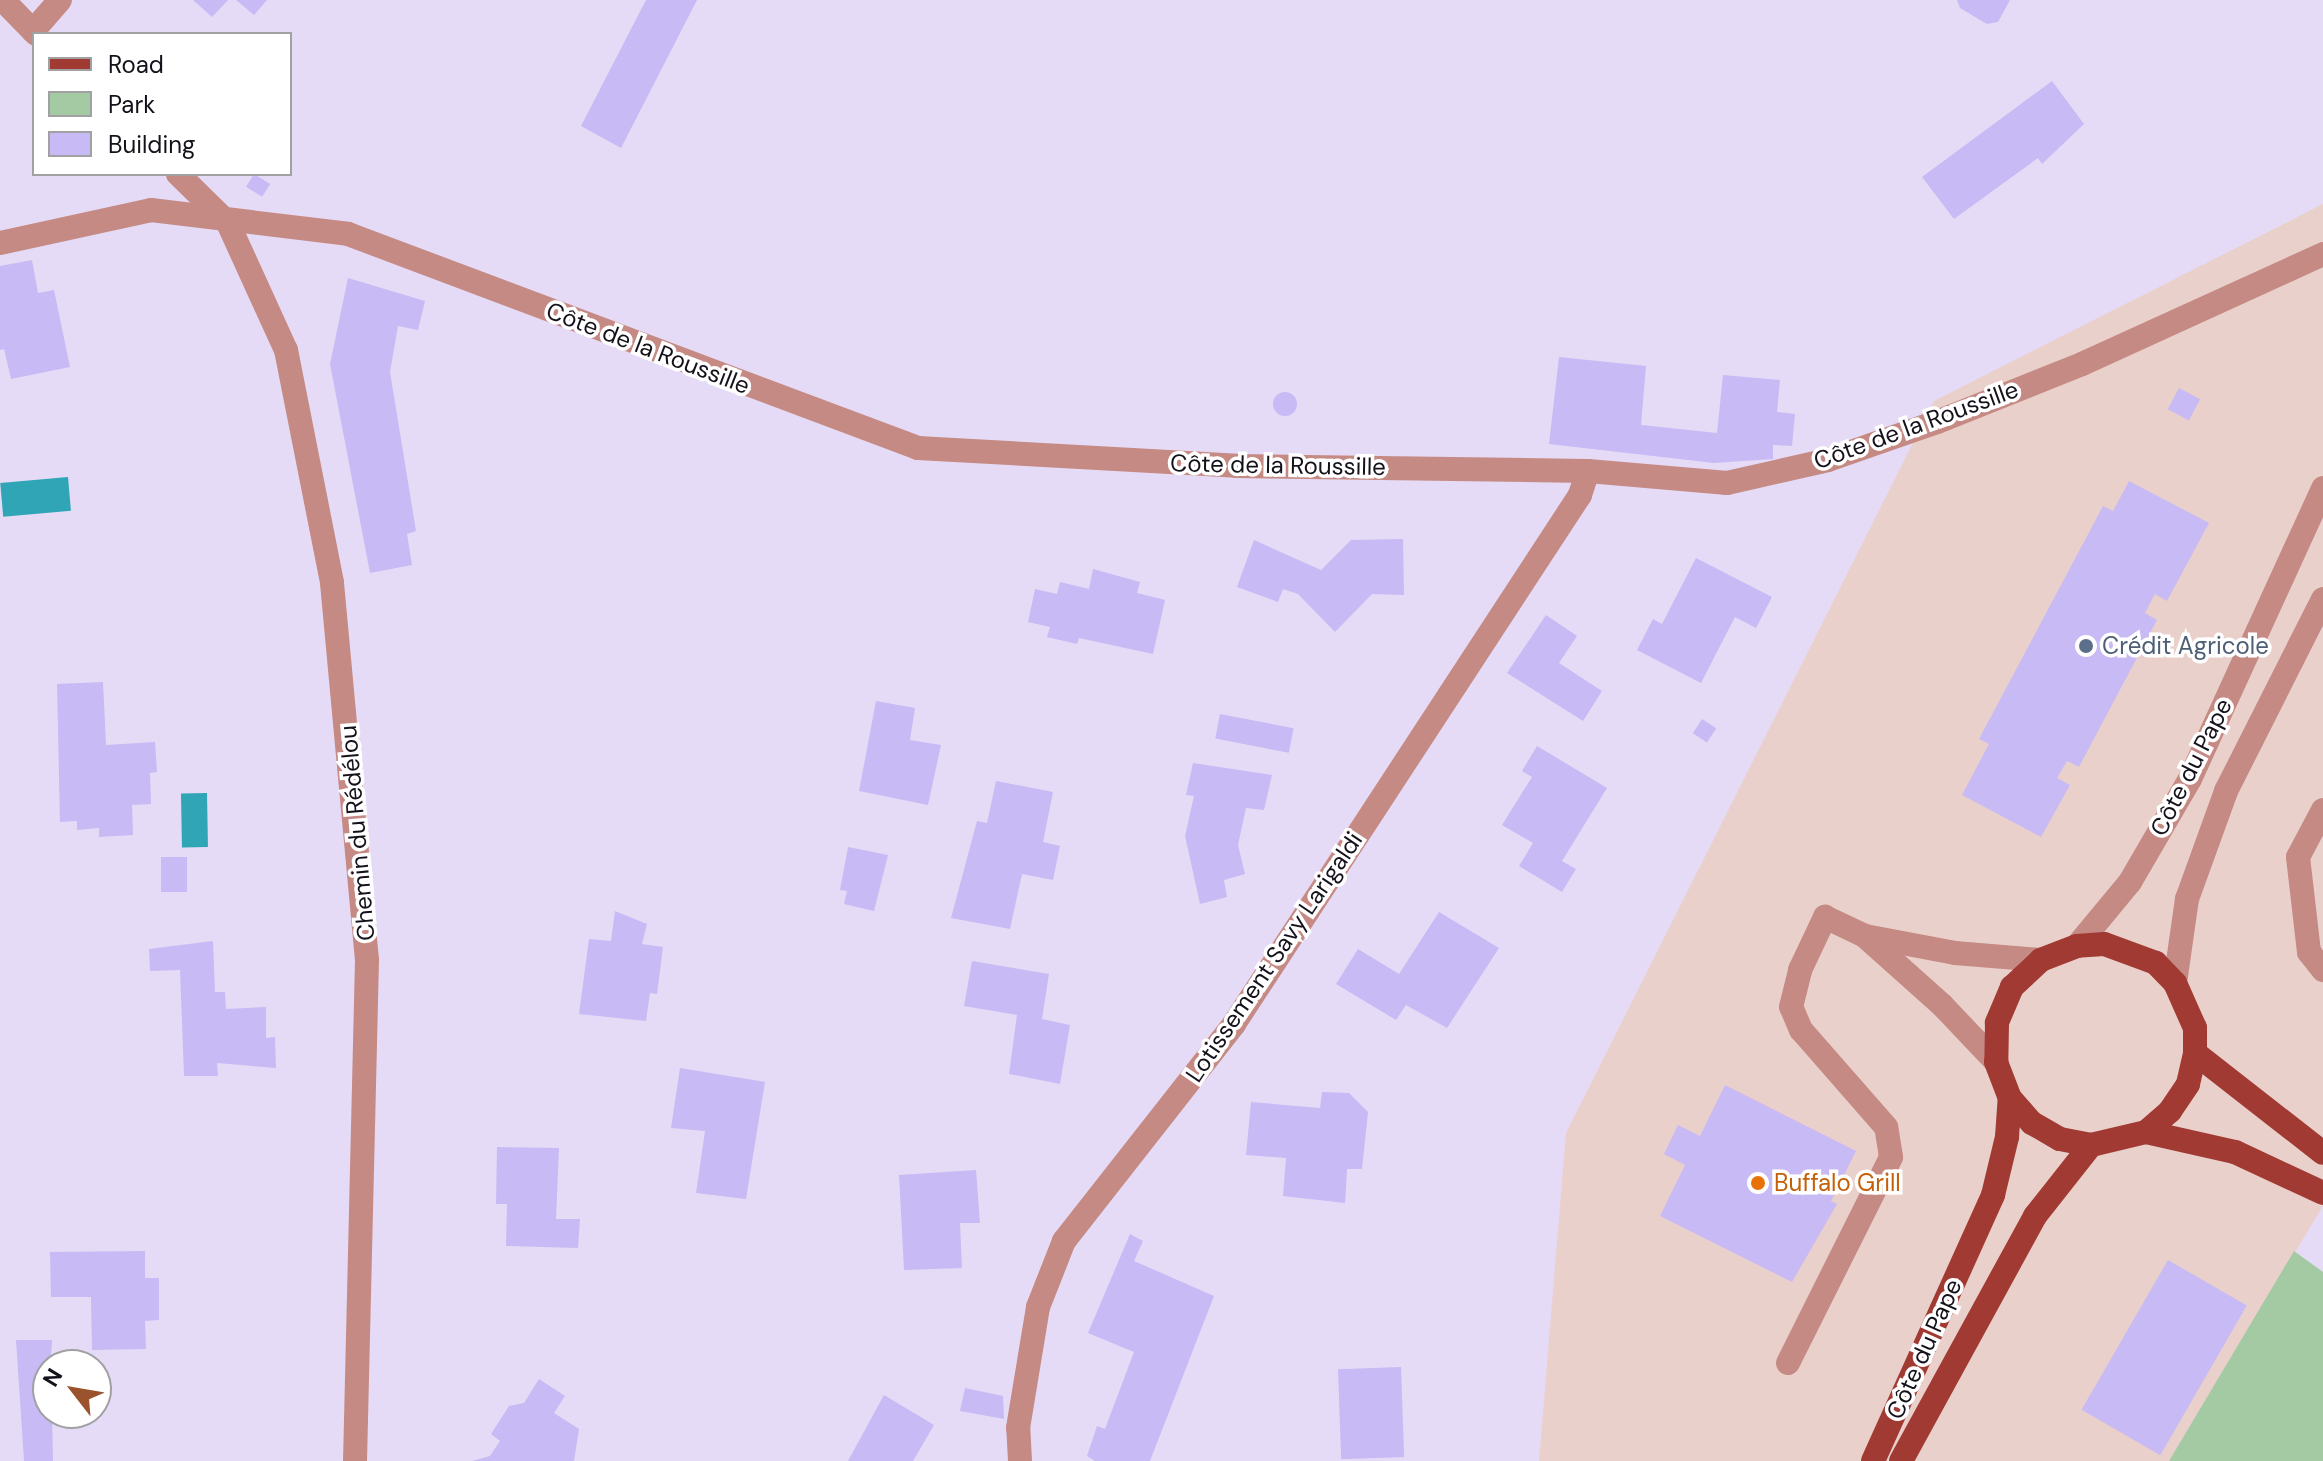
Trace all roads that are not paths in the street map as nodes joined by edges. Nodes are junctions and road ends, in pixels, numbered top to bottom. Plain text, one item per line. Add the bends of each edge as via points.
1 (3, 0) edge
2 (60, 0) edge
3 (34, 32) edge
4 (180, 176) edge
5 (228, 223) junction
6 (0, 243) edge
7 (2323, 254) edge
8 (1588, 471) junction
9 (2323, 488) edge
10 (2323, 599) edge
11 (2323, 810) edge
12 (1865, 936) junction
13 (2077, 946) junction
14 (2041, 960) junction
15 (2323, 970) edge
16 (2175, 983) junction
17 (2195, 1053) junction
18 (1996, 1062) junction
19 (2010, 1098) junction
20 (2146, 1132) junction
21 (2091, 1145) junction
22 (2323, 1153) edge
23 (2323, 1193) edge
24 (1788, 1363) dead end
25 (355, 1461) edge
26 (1020, 1461) edge
27 (1873, 1461) edge
28 (1901, 1461) edge

1 - 3 street
2 - 3 street
4 - 5 street
5 - 6 street, Côte de la Roussille via 151,210
5 - 8 street, Côte de la Roussille via 348,234 918,448 1236,466
5 - 25 street, Chemin du Rédélou via 286,350 332,583 347,714 367,960
7 - 8 street, Côte de la Roussille via 2082,364 1828,460 1727,483
8 - 26 street, Lotissement Savy Larigaldi via 1580,495 1234,1024 1064,1241 1038,1307 1018,1428
9 - 13 street, Côte du Pape via 2190,779 2130,882
10 - 16 street, Côte du Pape via 2226,791 2187,899
11 - 15 street via 2298,857 2309,952
12 - 14 street via 1955,953
12 - 18 street
12 - 24 street via 1825,917 1800,970 1791,1007 1801,1030 1886,1127 1891,1157
13 - 14 main road
13 - 16 main road via 2131,950 2156,963
14 - 18 main road via 2012,987 1997,1023
16 - 17 main road via 2195,1028
17 - 20 main road via 2188,1084 2170,1111
17 - 22 main road
18 - 19 main road
19 - 21 main road via 2032,1123 2060,1139
19 - 27 main road, Côte du Pape via 1993,1195
20 - 21 main road
20 - 23 main road via 2235,1152
21 - 28 main road, Côte du Pape via 2035,1216

